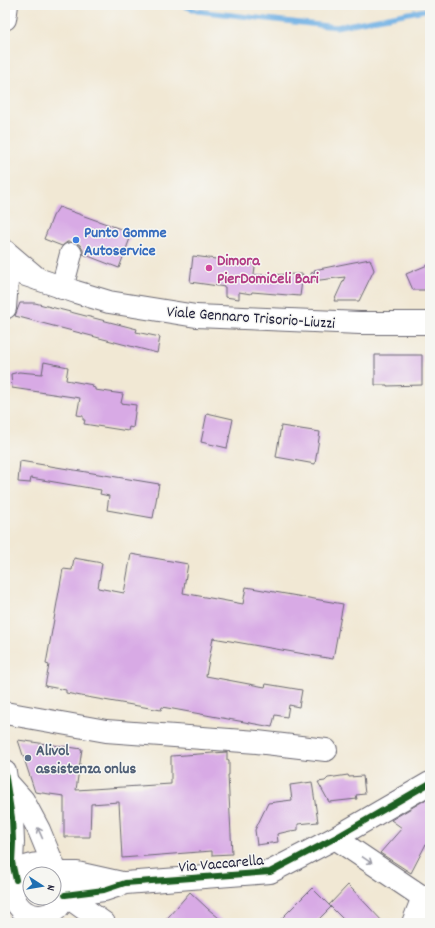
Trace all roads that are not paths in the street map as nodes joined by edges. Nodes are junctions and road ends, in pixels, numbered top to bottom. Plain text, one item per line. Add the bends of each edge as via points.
1 (7, 5) edge
2 (5, 19) edge
3 (71, 254) dead end
4 (6, 263) edge
5 (62, 288) junction
6 (5, 308) edge
7 (430, 322) edge
8 (5, 713) edge
9 (326, 750) dead end
10 (6, 777) edge
11 (430, 782) edge
12 (335, 838) junction
13 (29, 866) edge
14 (49, 866) edge
15 (55, 866) edge
16 (22, 870) edge
17 (62, 872) edge
18 (62, 880) edge
19 (12, 883) edge
20 (125, 884) junction
21 (65, 894) junction
22 (427, 900) edge
23 (27, 919) edge
24 (100, 920) edge
25 (413, 923) edge

1 - 2 street
3 - 5 street
4 - 5 street, Viale Gennaro Trisorio-Liuzzi via 39,280
4 - 6 street
5 - 7 street, Viale Gennaro Trisorio-Liuzzi via 108,302 196,316 360,323
8 - 9 street via 106,731 257,742
15 -> 10 street via 23,800
10 - 19 street via 12,818
11 - 12 street, Via Vaccarella
12 - 20 street, Via Vaccarella via 270,872
12 -> 22 street
13 - 14 street
16 - 19 street
17 - 20 street, Via Vaccarella
18 - 21 street
19 - 23 street via 18,905 26,912
20 - 21 street, Via Vaccarella via 104,890
20 - 24 street via 102,900
21 - 23 street via 54,911
21 - 24 street
22 - 25 street

